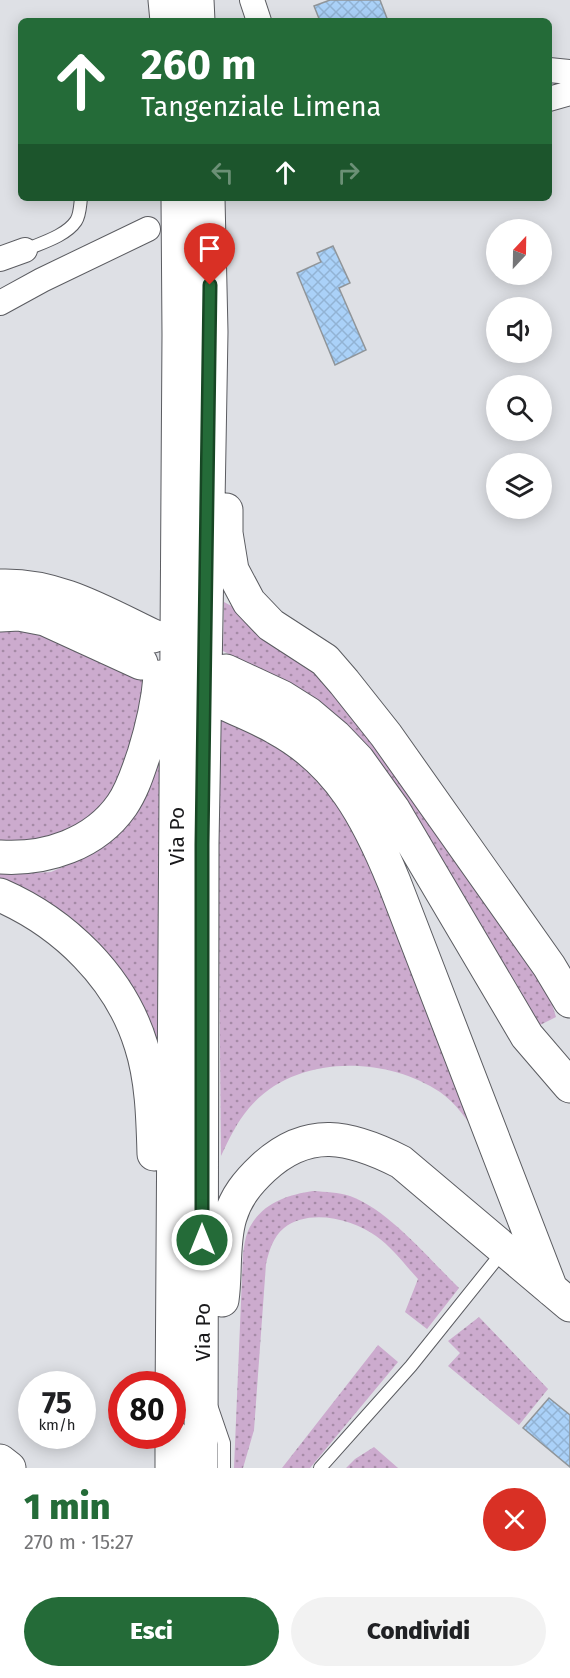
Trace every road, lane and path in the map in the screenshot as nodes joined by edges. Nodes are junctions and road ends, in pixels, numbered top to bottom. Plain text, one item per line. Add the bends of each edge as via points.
1 (165, 0) edge
2 (197, 0) edge
3 (252, 0) edge
4 (167, 18) edge
5 (198, 18) edge
6 (259, 18) edge
7 (552, 70) edge
8 (570, 72) edge
9 (570, 93) edge
10 (552, 98) edge
11 (81, 201) edge
12 (178, 201) edge
13 (208, 201) edge
14 (148, 229) dead end
15 (26, 250) joint
16 (0, 259) edge
17 (0, 303) edge
18 (195, 334) junction
19 (177, 566) junction
20 (0, 586) edge
21 (0, 615) edge
22 (0, 857) edge
23 (0, 895) edge
24 (570, 1001) edge
25 (570, 1086) edge
26 (505, 1249) junction
27 (560, 1297) edge
28 (163, 1371) edge
29 (172, 1371) edge
30 (203, 1380) junction
31 (172, 1449) edge
32 (0, 1461) edge
33 (9, 1468) edge
34 (172, 1468) edge
35 (201, 1468) edge
36 (224, 1468) edge
37 (320, 1468) edge

1 - 4 highway
2 - 5 highway
3 - 6 street
7 - 8 street
9 - 10 street
11 - 15 lane via 75,222
12 - 18 highway
13 - 18 highway
14 - 17 street
15 - 16 street
18 - 19 highway, Via Po
18 - 24 highway via 224,389 226,533 232,570 249,602 271,625 325,660 344,682 386,735
18 - 30 highway, Via Po via 202,844
19 - 22 highway via 170,588 153,727 134,784 122,806 87,838 70,847 47,855
19 - 29 highway, Via Po
20 - 21 highway via 40,588 62,594 147,649 45,619
23 - 28 highway via 44,920 88,956 121,999 142,1045 154,1130 158,1343
25 - 27 highway via 527,1036 393,809 358,760 309,714 282,697 224,686 302,744 342,782 360,808 377,840
26 - 27 highway
26 - 30 highway via 402,1162 355,1142 325,1138 302,1142 278,1154 239,1195 230,1219 218,1329
26 - 37 lane via 411,1366
30 - 35 highway, Via Po
30 - 36 lane via 224,1443
31 - 34 highway
32 - 33 highway

